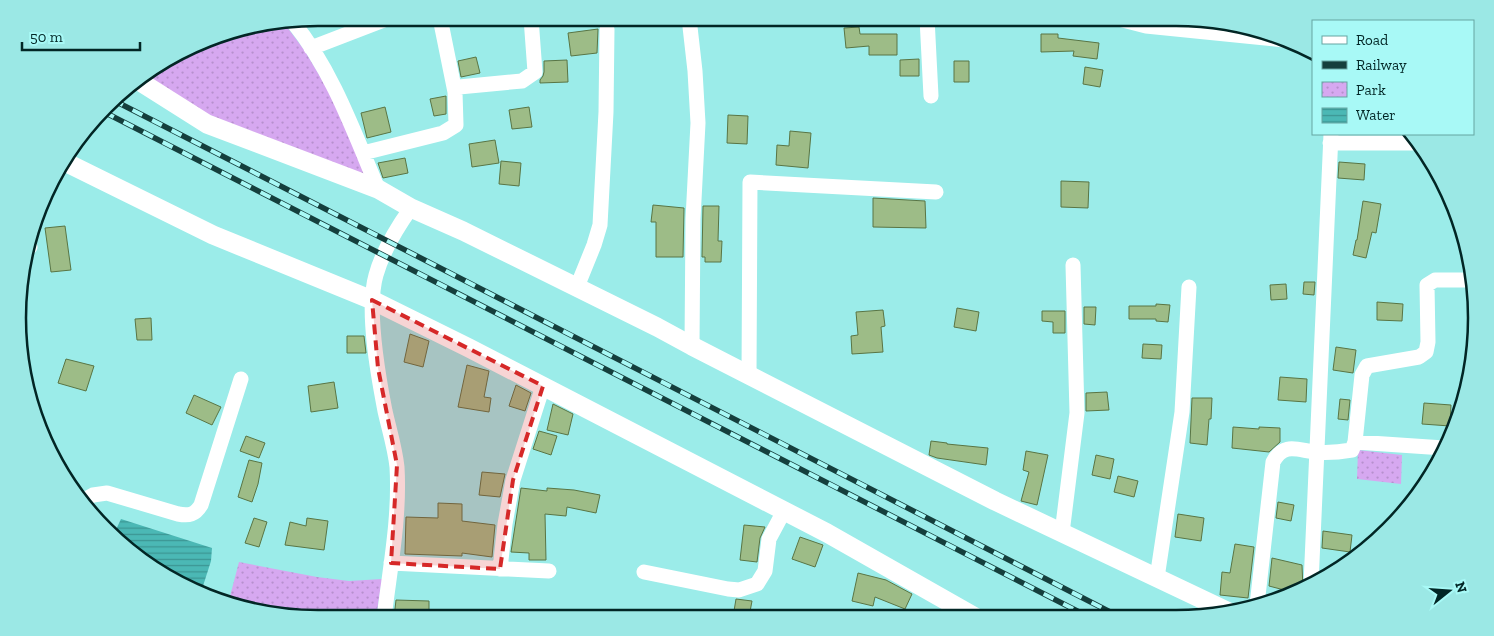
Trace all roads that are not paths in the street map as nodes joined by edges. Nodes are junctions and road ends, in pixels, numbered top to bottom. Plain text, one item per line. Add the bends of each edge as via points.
1 (369, 26) edge
2 (442, 26) edge
3 (532, 26) edge
4 (690, 26) edge
5 (927, 26) edge
6 (1146, 26) edge
7 (297, 27) edge
8 (607, 29) dead end
9 (1255, 37) edge
10 (311, 48) junction
11 (144, 84) edge
12 (455, 92) junction
13 (931, 96) dead end
14 (1331, 139) edge
15 (1409, 143) edge
16 (363, 153) junction
17 (70, 164) edge
18 (378, 189) junction
19 (936, 192) dead end
20 (411, 208) junction
21 (1073, 265) dead end
22 (1465, 280) edge
23 (577, 287) junction
24 (1189, 287) dead end
25 (372, 300) junction
26 (692, 346) junction
27 (749, 376) junction
28 (241, 379) dead end
29 (543, 386) junction
30 (1355, 442) junction
31 (1438, 448) edge
32 (1317, 452) junction
33 (88, 497) edge
34 (784, 511) junction
35 (1062, 533) junction
36 (391, 563) junction
37 (500, 568) junction
38 (549, 571) dead end
39 (644, 572) dead end
40 (1311, 577) edge
41 (1157, 578) junction
42 (1258, 598) edge
43 (1217, 606) edge
44 (385, 610) edge
45 (963, 610) edge

1 - 10 street
2 - 12 street
3 - 12 street via 535,72 522,81 467,85
4 - 26 street via 698,123
5 - 13 street
6 - 9 street
7 - 10 street
8 - 23 street via 600,225
10 - 16 street
11 - 18 street via 207,124
12 - 16 street via 456,125 443,133
14 - 15 street
14 - 32 street
16 - 18 street
17 - 25 street via 213,235
18 - 20 street
19 - 27 street via 750,182
20 - 23 street
20 - 25 street via 383,256
21 - 35 street via 1077,413
22 - 30 street via 1434,280 1427,285 1426,352 1419,358 1367,366 1362,375
23 - 26 street
24 - 41 street via 1182,412
25 - 29 street
25 - 36 street via 378,368 396,465
26 - 27 street
27 - 35 street
28 - 33 street via 196,512 178,514 107,493
29 - 34 street
29 - 37 street via 513,480
30 - 31 street
30 - 32 street via 1352,450
32 - 40 street
32 - 42 street via 1294,448 1284,450 1273,462
34 - 39 street via 769,539 765,571 757,584 739,590 728,589
34 - 45 street
35 - 41 street
36 - 37 street
36 - 44 street
37 - 38 street
41 - 43 street

